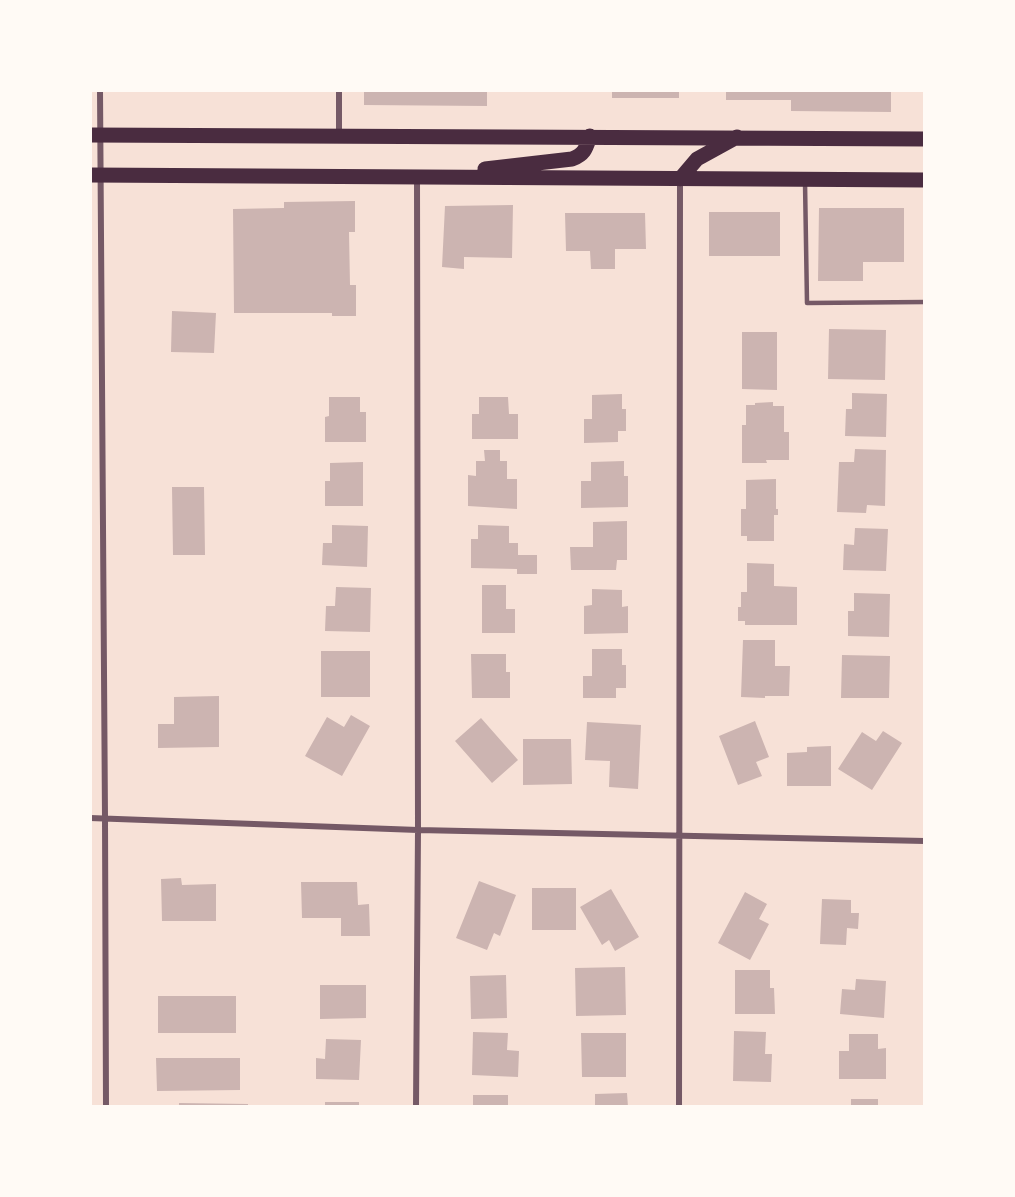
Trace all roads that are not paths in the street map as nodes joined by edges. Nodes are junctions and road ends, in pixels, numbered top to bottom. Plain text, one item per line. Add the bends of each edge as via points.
1 (100, 90) edge
2 (339, 90) edge
3 (95, 135) edge
4 (339, 135) junction
5 (590, 136) junction
6 (736, 137) junction
7 (925, 139) edge
8 (95, 175) edge
9 (417, 177) junction
10 (681, 179) junction
11 (805, 180) junction
12 (925, 180) edge
13 (925, 302) edge
14 (90, 818) edge
15 (105, 818) junction
16 (418, 830) junction
17 (680, 836) junction
18 (925, 841) edge
19 (106, 1107) edge
20 (416, 1107) edge
21 (679, 1107) edge

1 - 3 street
2 - 4 street
3 - 4 main road
3 - 8 street
4 - 5 main road
5 - 6 main road
5 - 9 main road via 586,149 572,159
6 - 7 main road
6 - 10 main road via 697,159
8 - 9 main road
8 - 15 street
9 - 10 main road
9 - 16 street
10 - 11 main road
10 - 17 street
11 - 12 main road
11 - 13 lane via 807,303
14 - 15 street
15 - 16 street
15 - 19 street
16 - 17 street
16 - 20 street
17 - 18 street
17 - 21 street

